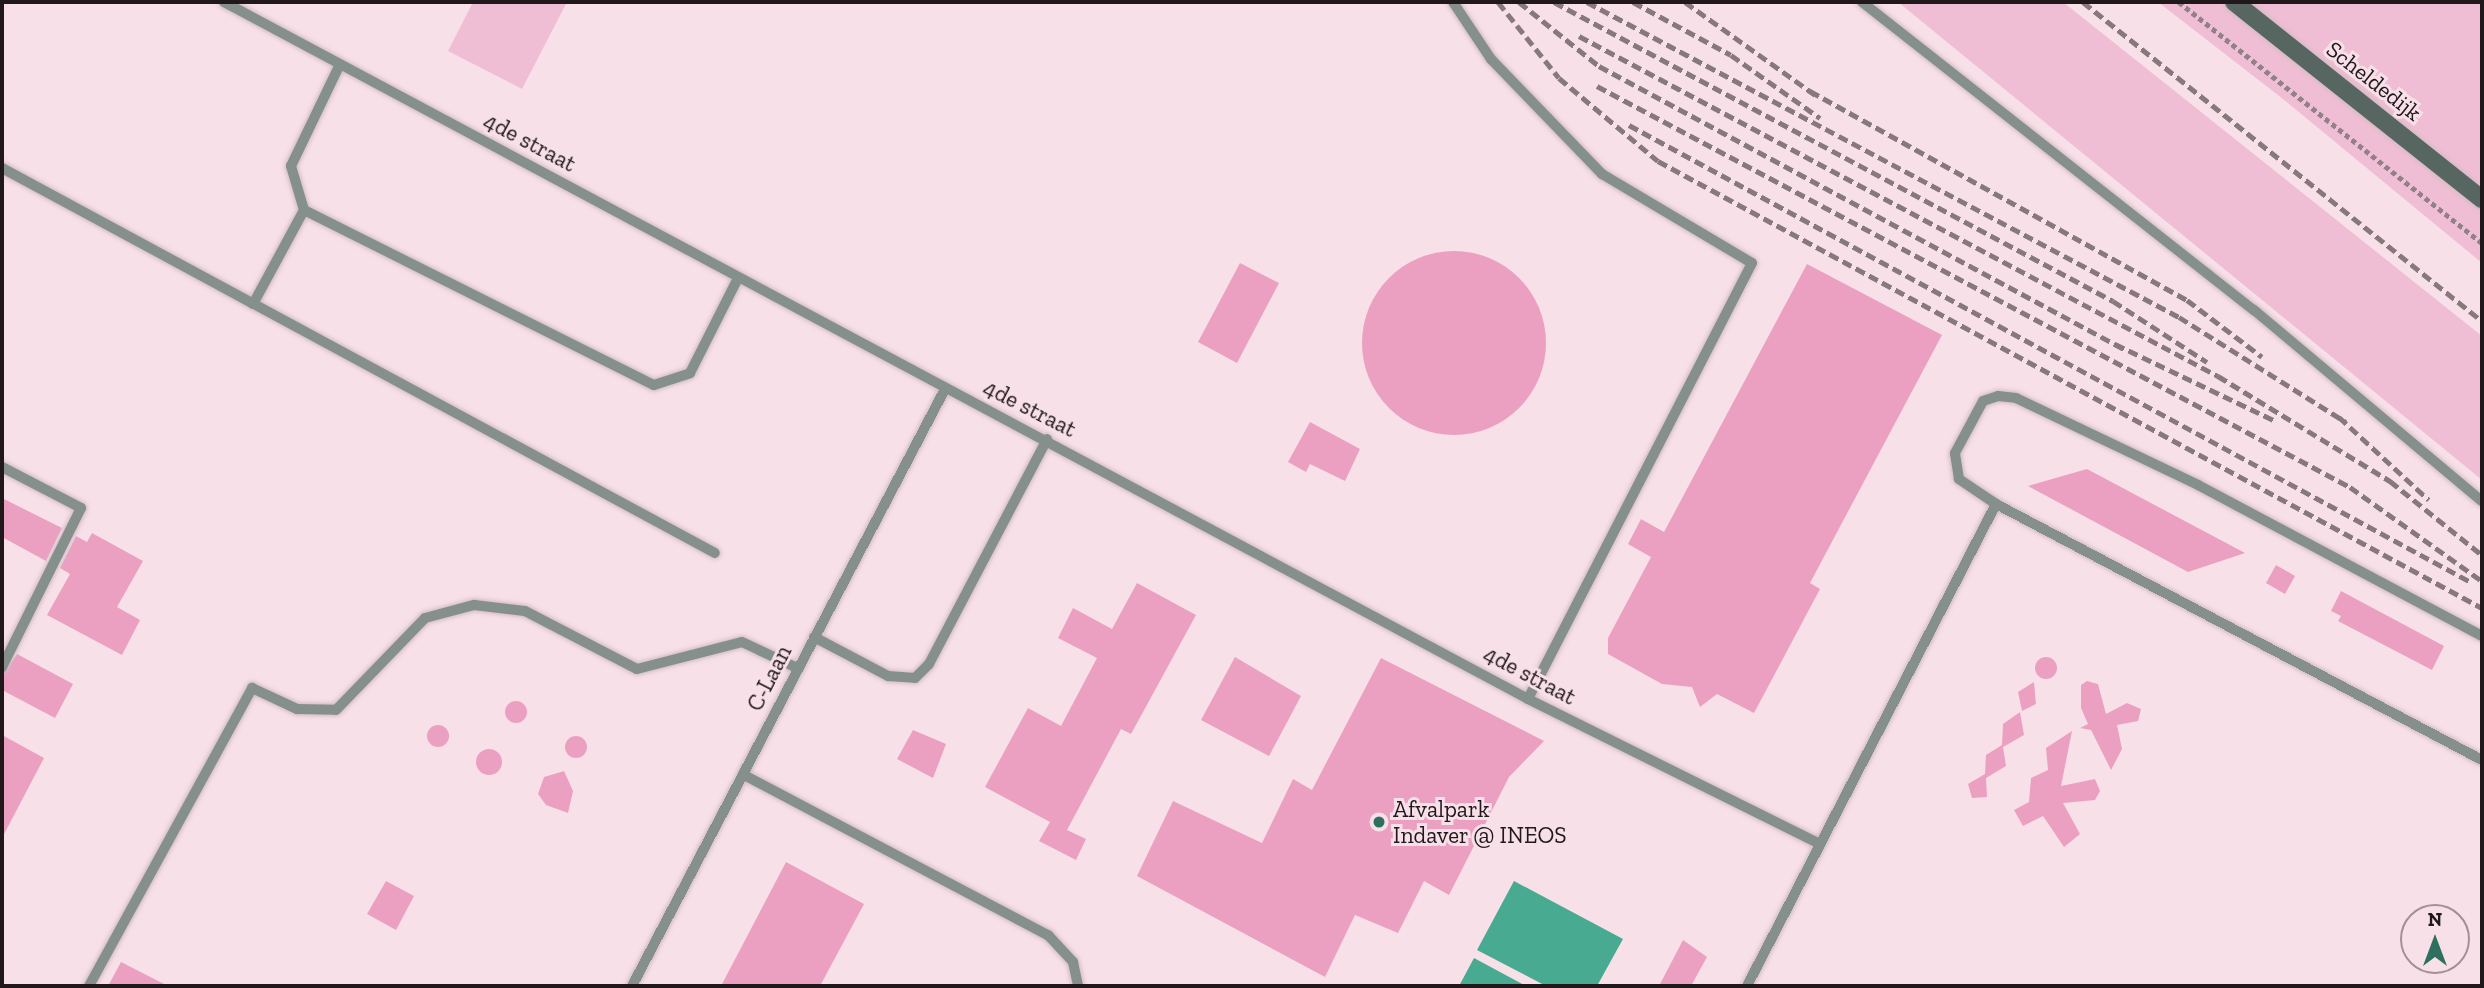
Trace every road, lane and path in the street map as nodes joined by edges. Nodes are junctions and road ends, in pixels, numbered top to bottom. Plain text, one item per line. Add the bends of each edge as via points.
1 (224, 2) edge
2 (1452, 2) edge
3 (1862, 2) edge
4 (2179, 2) edge
5 (2234, 2) edge
6 (340, 64) junction
7 (2, 168) edge
8 (2482, 199) edge
9 (304, 210) junction
10 (2482, 243) edge
11 (738, 278) junction
12 (253, 304) junction
13 (945, 389) junction
14 (1047, 439) junction
15 (2, 467) edge
16 (2482, 500) edge
17 (1996, 504) junction
18 (715, 553) dead end
19 (2482, 636) edge
20 (814, 637) junction
21 (2, 667) edge
22 (797, 668) junction
23 (1528, 699) junction
24 (2482, 760) edge
25 (744, 775) junction
26 (1820, 844) junction
27 (89, 986) edge
28 (632, 986) edge
29 (1078, 986) edge
30 (1747, 986) edge

1 - 6 lane, 4de straat
2 - 23 lane via 1491,59 1602,174 1752,263
3 - 16 lane via 2254,310
4 - 10 path
5 - 8 street, Scheldedijk
6 - 9 lane via 291,166
6 - 11 lane, 4de straat
7 - 12 lane
9 - 11 lane via 654,385 690,373
9 - 12 lane
11 - 13 lane, 4de straat
12 - 18 lane
13 - 14 lane, 4de straat
13 - 20 lane, C-Laan
14 - 20 lane via 929,664 915,678 888,676
14 - 23 lane, 4de straat
15 - 21 lane via 81,508
17 - 19 lane via 1959,479 1955,453 1983,401 1998,396 2016,398 2198,485
17 - 24 lane
17 - 26 lane
20 - 22 lane, C-Laan
22 - 25 lane, C-Laan
22 - 27 lane via 742,642 637,669 525,611 474,605 425,618 336,710 296,709 252,688
23 - 26 lane, 4de straat
25 - 28 lane, C-Laan
25 - 29 lane via 1048,934 1073,962
26 - 30 lane

